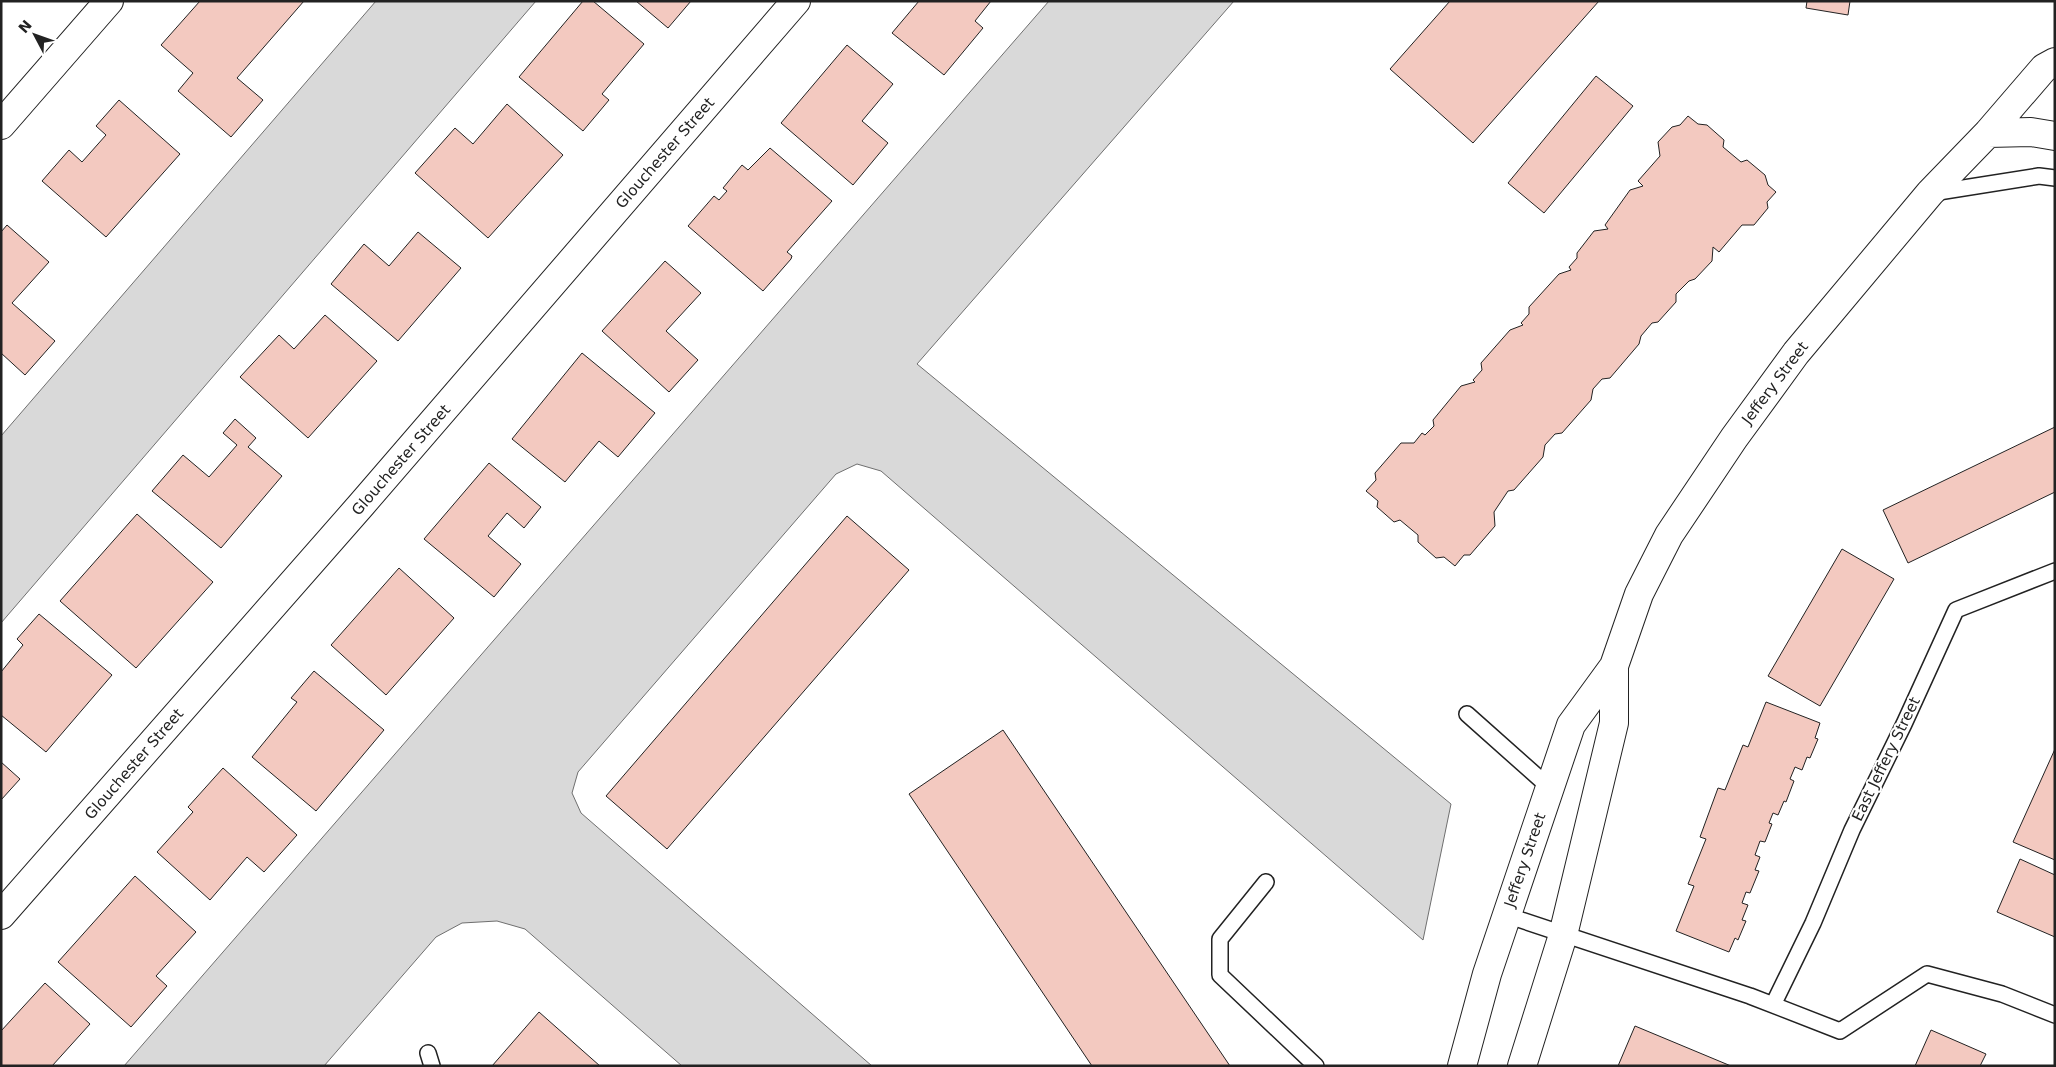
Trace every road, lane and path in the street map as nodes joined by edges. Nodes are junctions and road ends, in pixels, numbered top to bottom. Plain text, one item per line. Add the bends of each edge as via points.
1 (108, 1) edge
2 (796, 1) edge
3 (2055, 62) edge
4 (1, 125) edge
5 (1988, 133) junction
6 (2055, 136) edge
7 (2055, 178) edge
8 (1930, 193) junction
9 (2055, 571) edge
10 (1614, 666) junction
11 (1467, 714) dead end
12 (1550, 787) junction
13 (1266, 882) dead end
14 (1, 915) edge
15 (1506, 915) junction
16 (1564, 934) junction
17 (1773, 1005) junction
18 (2055, 1015) edge
19 (1316, 1066) edge
20 (1462, 1066) edge
21 (1522, 1066) edge

1 - 4 street
2 - 14 street, Glouchester Street via 356,512
3 - 5 street, Jeffery Street via 2044,68
5 - 6 street via 2031,132
5 - 8 street, Jeffery Street
7 - 8 lane via 2040,176
8 - 10 street, Jeffery Street via 1796,353 1669,535 1639,594
9 - 17 lane, East Jeffery Street via 1956,610
10 - 12 street, Jeffery Street via 1571,724
10 - 16 street, Jeffery Street via 1614,723
11 - 12 lane
12 - 15 street, Jeffery Street
13 - 19 lane via 1220,939 1220,975
15 - 16 lane
15 - 20 street, Jeffery Street
16 - 17 lane
16 - 21 street, Jeffery Street
17 - 18 lane via 1840,1031 1926,974 2002,994

